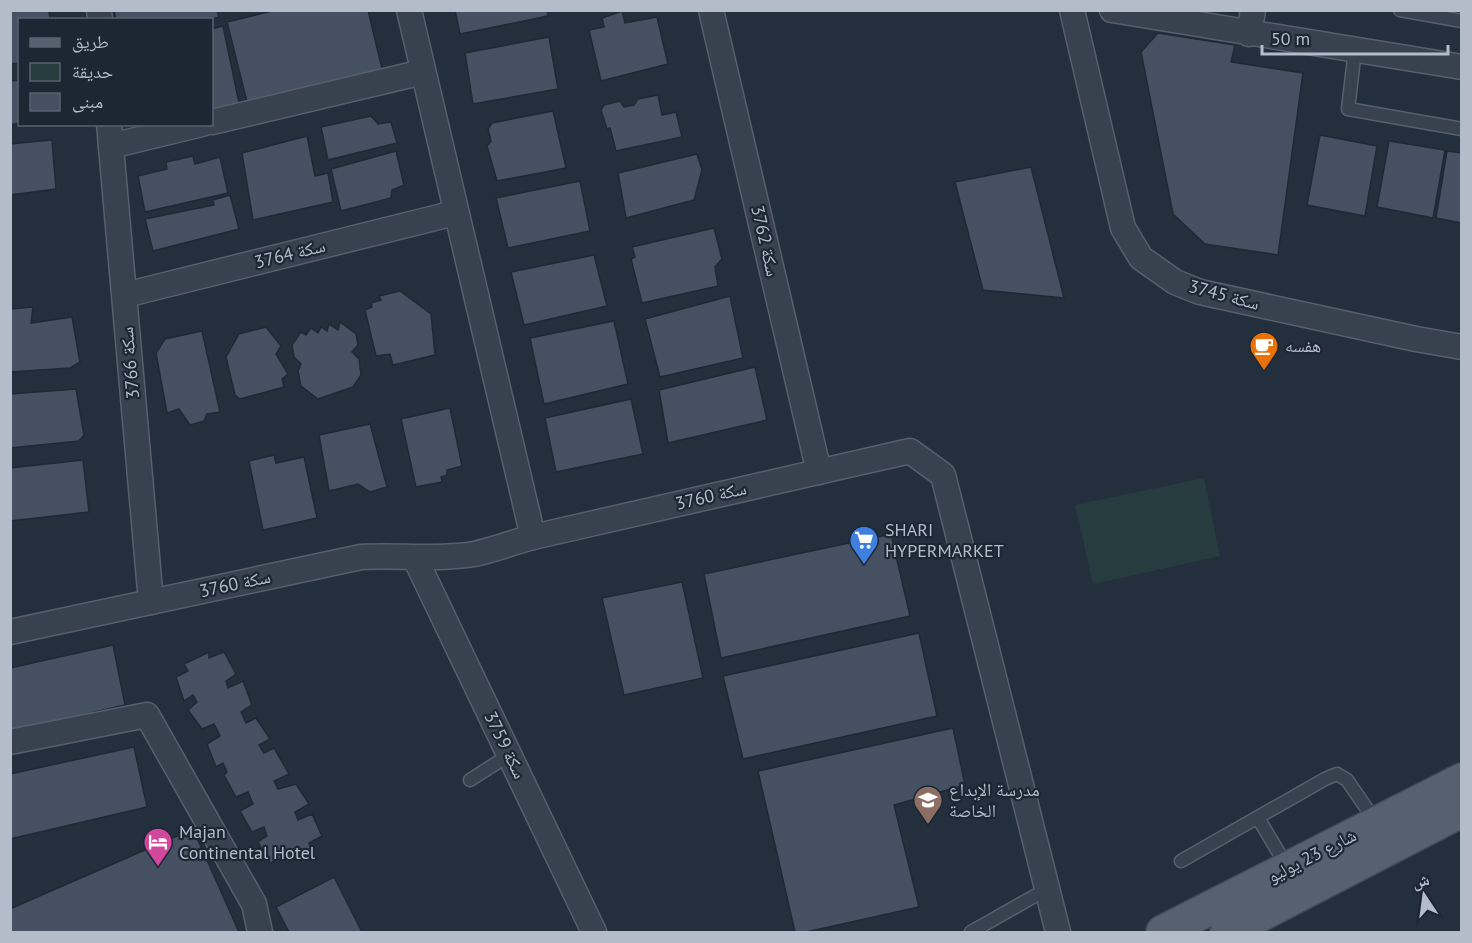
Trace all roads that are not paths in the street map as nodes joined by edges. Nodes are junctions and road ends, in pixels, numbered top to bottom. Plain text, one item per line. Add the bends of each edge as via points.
1 (409, 10) edge
2 (711, 10) edge
3 (1072, 10) edge
4 (1112, 10) edge
5 (1400, 10) edge
6 (1461, 21) edge
7 (1251, 22) edge
8 (1355, 50) junction
9 (1461, 67) edge
10 (423, 72) junction
11 (213, 122) edge
12 (185, 126) edge
13 (1461, 129) edge
14 (110, 135) edge
15 (455, 213) junction
16 (124, 295) junction
17 (1461, 347) edge
18 (819, 472) junction
19 (532, 537) junction
20 (415, 558) junction
21 (151, 602) junction
22 (10, 632) edge
23 (10, 742) edge
24 (509, 755) junction
25 (470, 780) dead end
26 (1461, 780) edge
27 (1461, 810) edge
28 (1258, 818) junction
29 (1377, 823) junction
30 (1181, 861) dead end
31 (1288, 868) junction
32 (1047, 889) junction
33 (260, 933) edge
34 (594, 933) edge
35 (971, 933) edge
36 (1058, 933) edge
37 (1163, 933) edge
38 (1227, 933) edge

1 - 10 street
2 - 18 street, سكة 3762
3 - 17 street, سكة 3745 via 1123,228 1141,258 1175,282 1200,292
4 - 7 street
5 - 6 lane
7 - 8 street
8 - 9 street
8 - 13 lane via 1348,109
10 - 11 street
10 - 15 street
12 - 14 street
14 - 16 street, سكة 3766
15 - 16 street, سكة 3764
15 - 19 street
16 - 21 street, سكة 3766
18 - 19 street, سكة 3760
18 - 32 street, سكة 3760 via 910,451 943,475
19 - 20 street, سكة 3760 via 474,554
20 - 21 street, سكة 3760 via 362,557
20 - 24 street, سكة 3759
21 - 22 street, سكة 3760
23 - 33 street via 147,715 254,903
24 - 25 lane
24 - 34 street, سكة 3759
26 - 29 main road, شارع 23 يوليو
27 - 38 main road, شارع 23 يوليو
28 - 29 lane via 1337,774 1347,780
28 - 30 lane
28 - 31 lane
29 - 31 main road, شارع 23 يوليو
31 - 37 main road, شارع 23 يوليو
32 - 35 lane
32 - 36 street, سكة 3760

